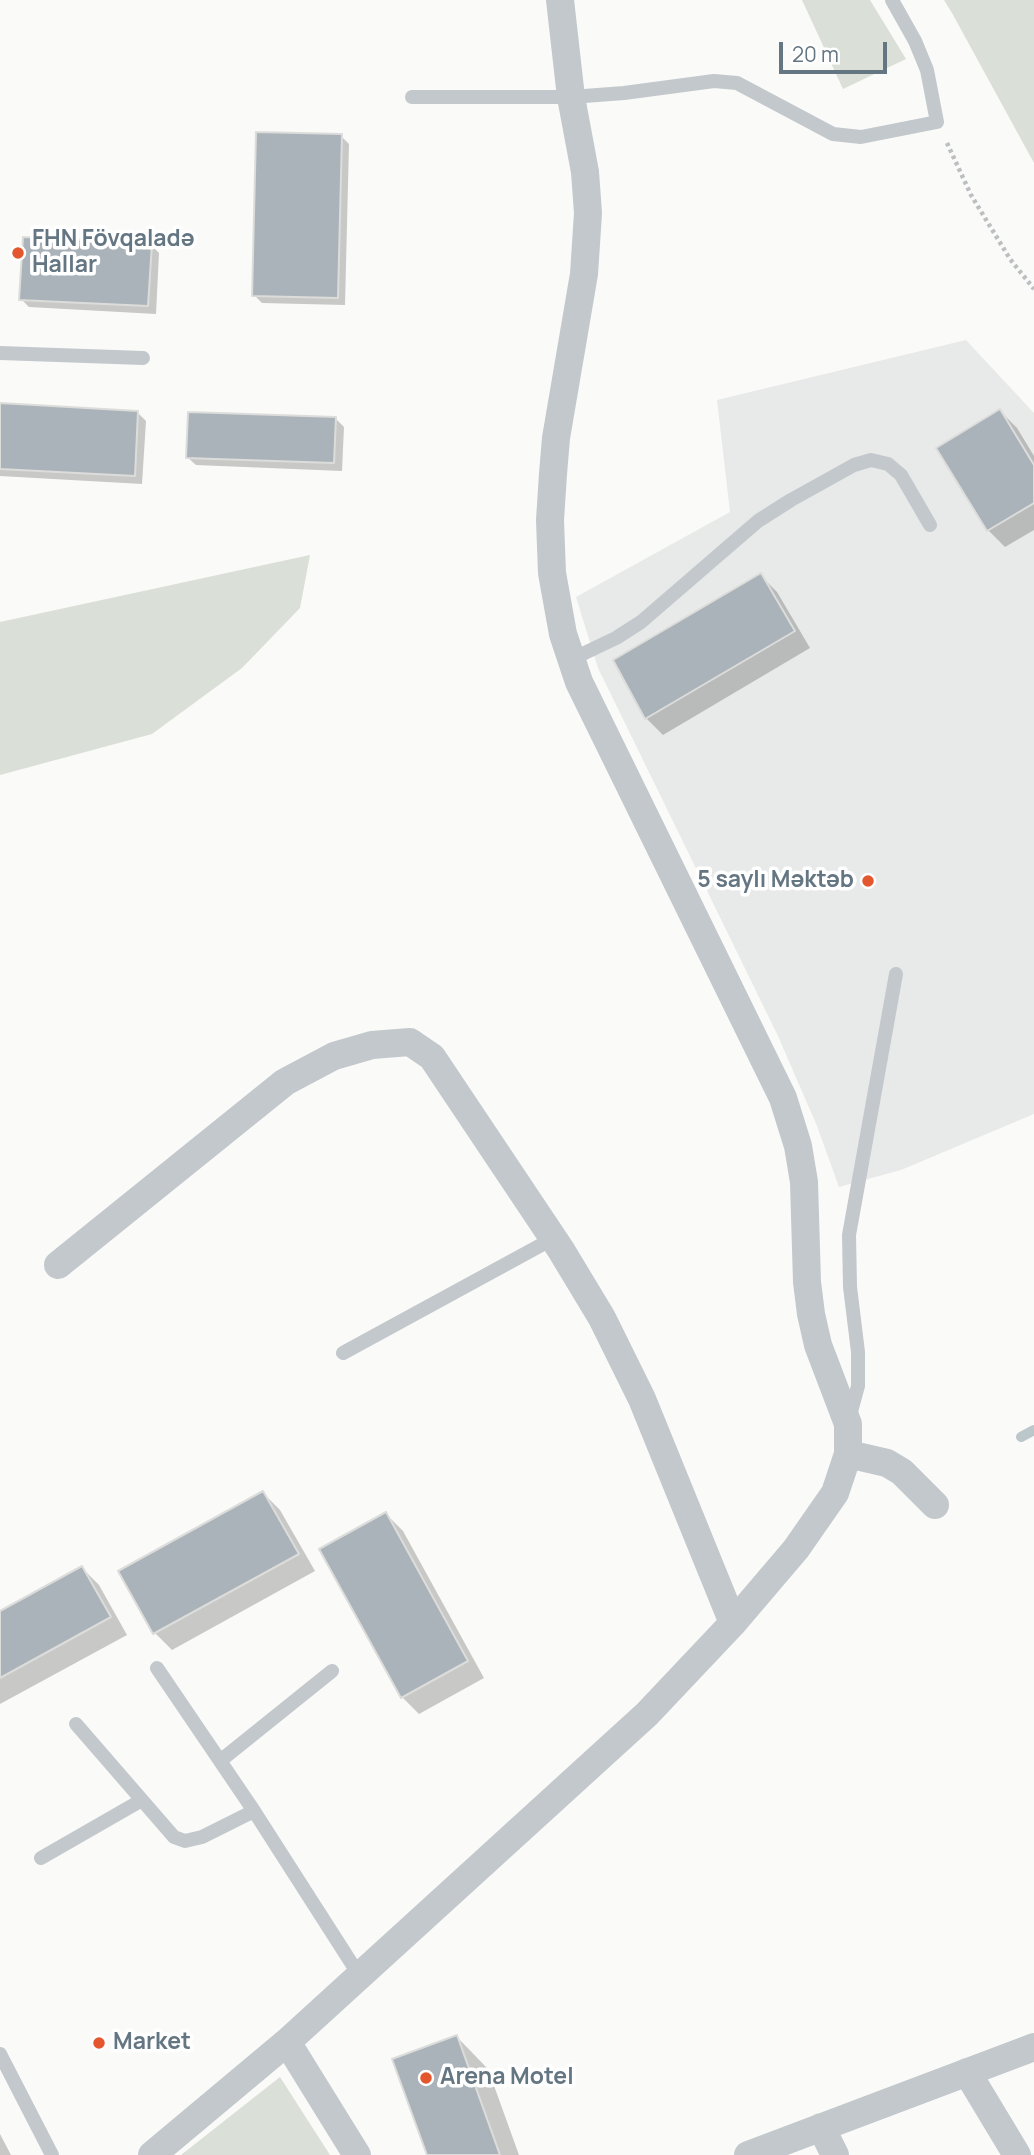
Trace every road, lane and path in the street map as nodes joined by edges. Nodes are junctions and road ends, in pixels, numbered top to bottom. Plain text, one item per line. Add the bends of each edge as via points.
1 (560, 0) edge
2 (892, 0) edge
3 (412, 97) dead end
4 (571, 97) junction
5 (937, 122) junction
6 (1034, 289) edge
7 (0, 354) edge
8 (143, 358) dead end
9 (930, 526) dead end
10 (570, 660) junction
11 (896, 974) dead end
12 (554, 1238) junction
13 (58, 1265) dead end
14 (343, 1353) dead end
15 (848, 1424) junction
16 (848, 1454) junction
17 (936, 1505) dead end
18 (733, 1623) junction
19 (157, 1668) dead end
20 (332, 1671) dead end
21 (76, 1724) dead end
22 (220, 1761) junction
23 (142, 1800) junction
24 (254, 1811) junction
25 (41, 1858) dead end
26 (359, 1975) junction
27 (287, 2042) junction
28 (1034, 2047) edge
29 (0, 2054) edge
30 (967, 2072) junction
31 (821, 2127) junction
32 (52, 2155) edge
33 (152, 2155) edge
34 (357, 2155) edge
35 (748, 2155) edge
36 (835, 2155) edge
37 (1017, 2155) edge

1 - 4 street
2 - 5 lane via 927,70
3 - 4 lane
4 - 5 lane via 714,81 737,83 833,134 861,137
4 - 10 street via 589,213 584,274 556,438 550,520 552,573
5 - 6 path via 971,195
7 - 8 lane
9 - 10 lane via 901,475 888,464 871,460 854,465 758,521 641,622
10 - 15 street via 783,1098 804,1182 811,1314
11 - 15 lane via 849,1235 858,1386
12 - 13 street via 432,1057 410,1042 372,1045 334,1056 285,1082
12 - 14 lane
12 - 18 street via 602,1318 642,1399
15 - 16 street
16 - 17 street via 887,1463
16 - 18 street via 835,1493 796,1549
18 - 26 street via 647,1714
19 - 22 lane
20 - 22 lane
21 - 23 lane
22 - 24 lane
23 - 24 lane via 174,1837 186,1841 202,1838
23 - 25 lane
24 - 26 lane
26 - 27 street
27 - 33 street
27 - 34 street
28 - 30 street
29 - 32 lane
30 - 31 street
30 - 37 street
31 - 35 street
31 - 36 street

